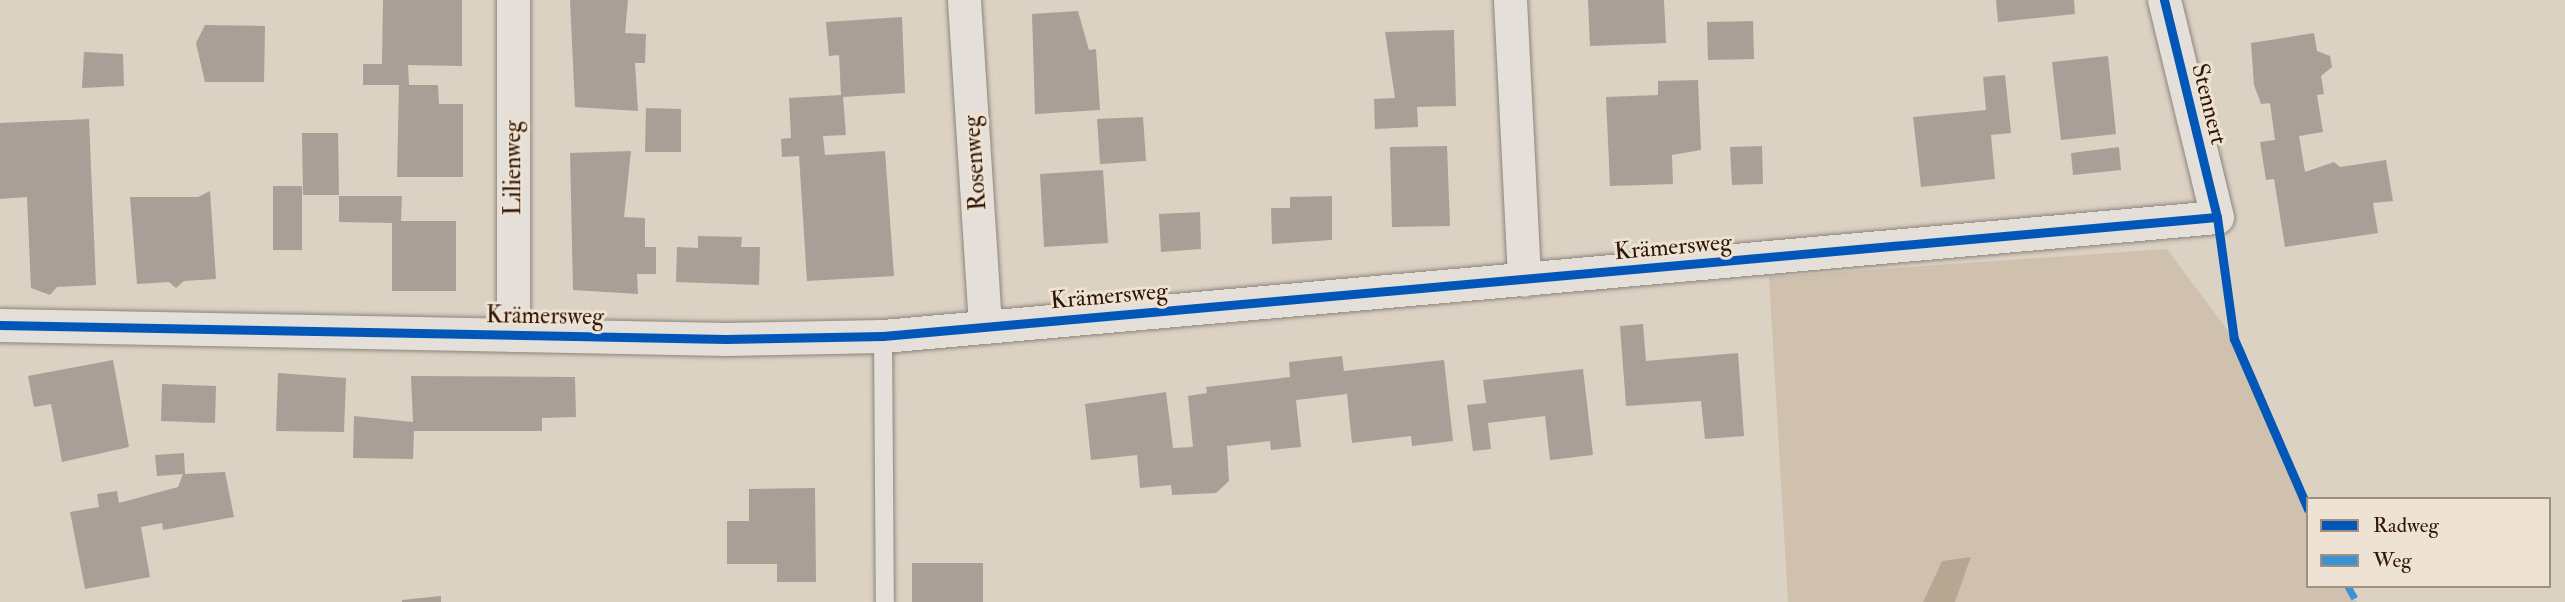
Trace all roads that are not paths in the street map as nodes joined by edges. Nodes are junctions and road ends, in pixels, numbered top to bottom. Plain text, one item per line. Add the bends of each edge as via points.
1 (513, 0) edge
2 (964, 0) edge
3 (1510, 0) edge
4 (2164, 0) edge
5 (2217, 217) joint
6 (1524, 280) junction
7 (0, 325) edge
8 (985, 326) junction
9 (513, 335) junction
10 (883, 336) junction
11 (885, 602) edge

1 - 9 street, Lilienweg
2 - 8 street, Rosenweg
3 - 6 street
4 - 5 street, Stennert
5 - 6 street, Krämersweg
6 - 8 street, Krämersweg
7 - 9 street, Krämersweg
8 - 10 street, Krämersweg
9 - 10 street, Krämersweg
10 - 11 lane

